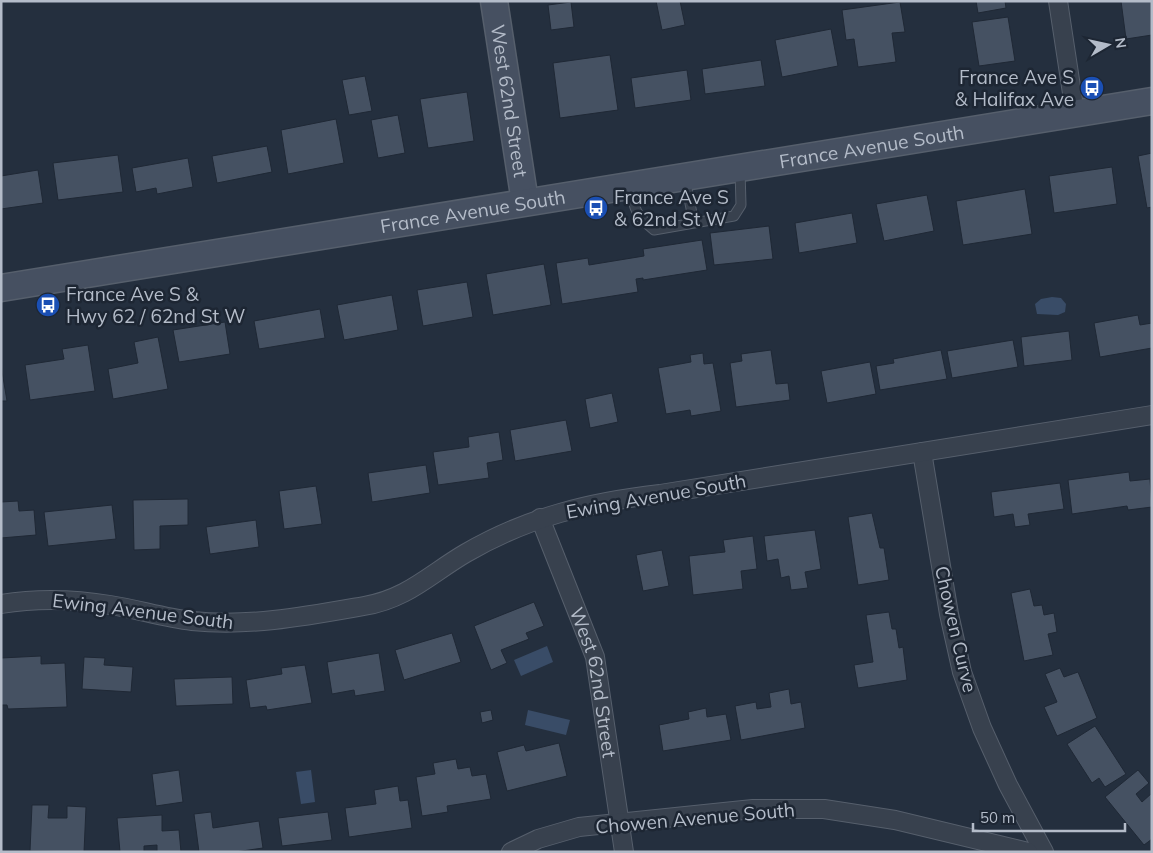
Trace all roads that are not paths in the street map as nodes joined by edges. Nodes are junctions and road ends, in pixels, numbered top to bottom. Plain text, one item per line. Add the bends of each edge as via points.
1 (494, 1) edge
2 (1058, 1) edge
3 (1152, 101) edge
4 (1075, 113) junction
5 (740, 167) junction
6 (684, 176) junction
7 (630, 185) junction
8 (525, 202) junction
9 (694, 223) junction
10 (1, 288) edge
11 (1152, 414) edge
12 (922, 452) junction
13 (540, 518) junction
14 (1, 604) edge
15 (620, 823) junction
16 (511, 852) edge
17 (624, 852) edge
18 (1028, 852) edge
19 (1044, 852) edge

1 - 8 main road, West 62nd Street
2 - 4 street
3 - 4 main road, France Avenue South
4 - 5 main road, France Avenue South
5 - 6 main road, France Avenue South
5 - 9 lane via 741,205 734,216
6 - 7 main road, France Avenue South
6 - 9 lane
7 - 8 main road, France Avenue South
7 - 9 lane via 634,209 654,230
8 - 10 main road, France Avenue South
11 - 12 street, Ewing Avenue South
12 - 13 street, Ewing Avenue South via 616,499
12 - 19 street, Chowen Curve via 948,614 962,672 982,728
13 - 14 street, Ewing Avenue South via 467,552 393,599 272,621 230,624 190,620 70,600 29,599
13 - 15 street, West 62nd Street via 595,657
15 - 16 street, Chowen Avenue South via 579,827 538,839
15 - 17 street, West 62nd Street
15 - 18 street, Chowen Avenue South via 753,809 824,809 895,820

